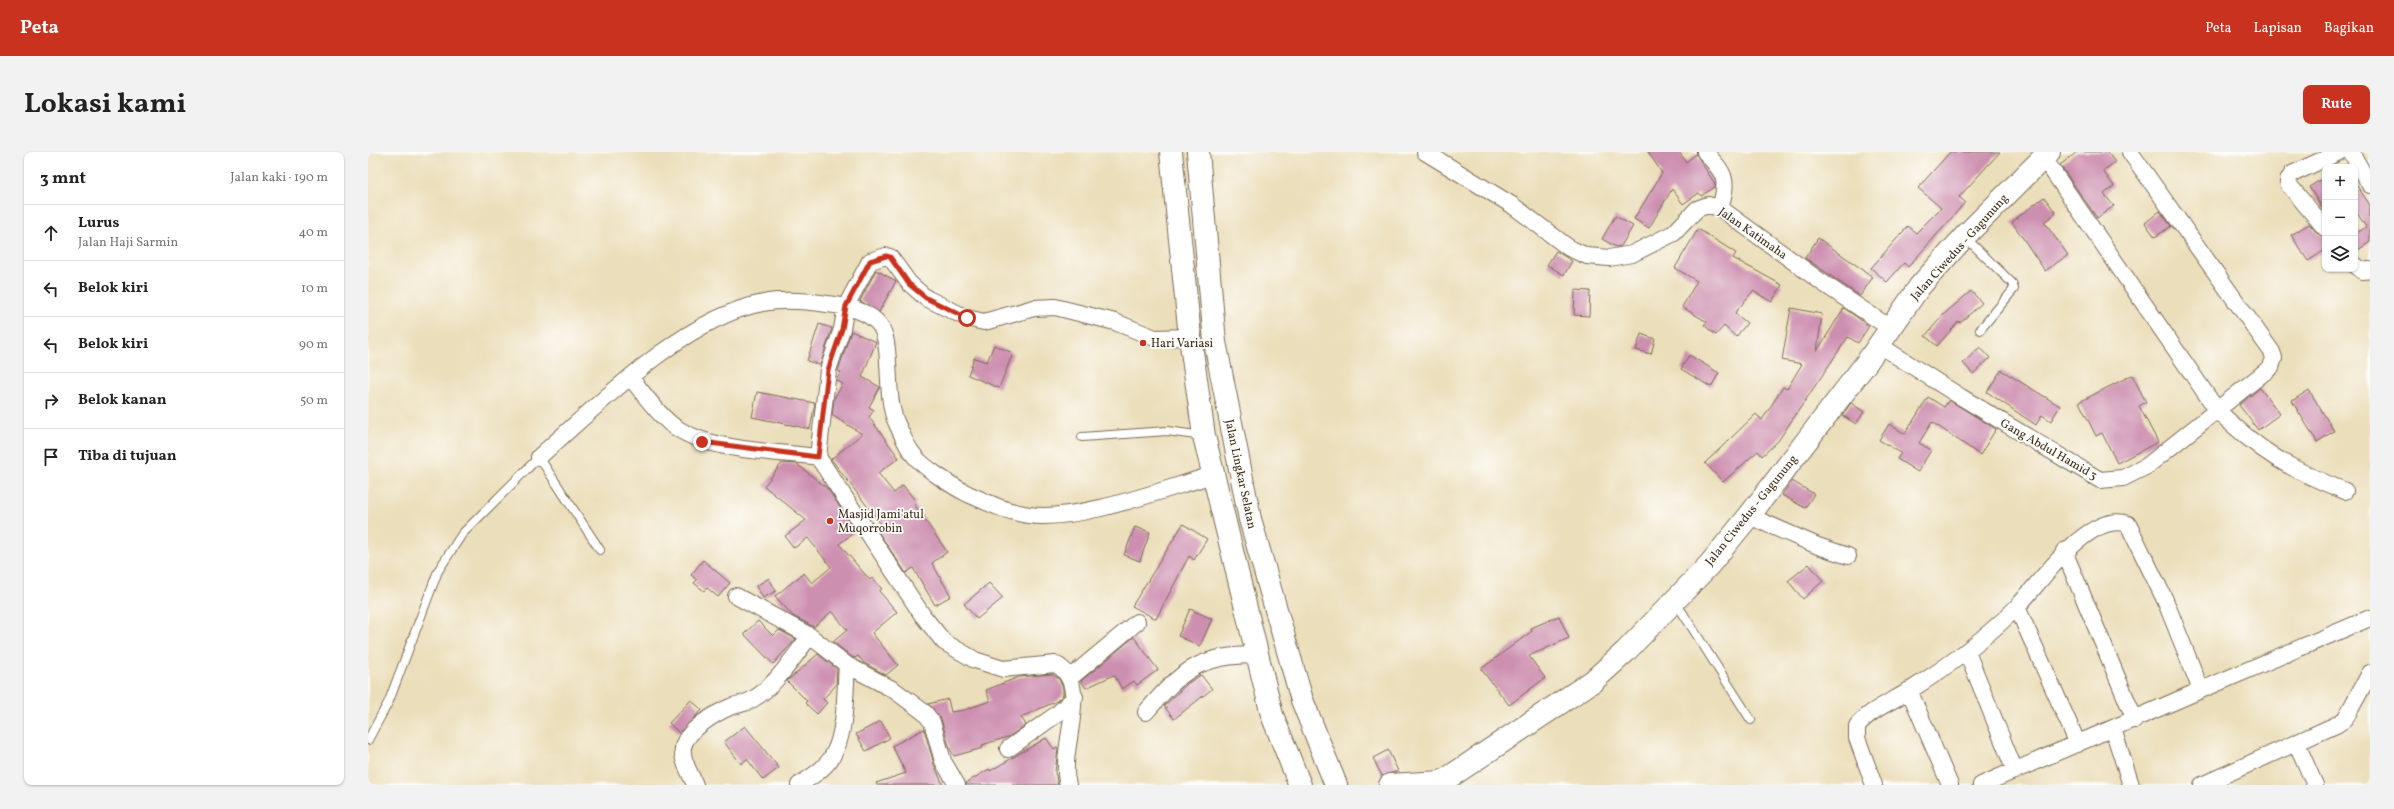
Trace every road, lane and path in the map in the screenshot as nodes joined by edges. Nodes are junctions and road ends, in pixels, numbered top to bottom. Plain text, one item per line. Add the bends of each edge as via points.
1 (1172, 152) edge
2 (1198, 152) edge
3 (1425, 152) edge
4 (1705, 152) edge
5 (2130, 152) edge
6 (2339, 152) edge
7 (2351, 152) edge
8 (2046, 155) edge
9 (2370, 185) edge
10 (1720, 208) junction
11 (2322, 224) edge
12 (1965, 236) junction
13 (2358, 267) edge
14 (2370, 270) edge
15 (846, 306) junction
16 (1980, 330) dead end
17 (1885, 336) junction
18 (1190, 337) junction
19 (631, 378) junction
20 (2217, 410) junction
21 (1233, 434) junction
22 (1204, 436) junction
23 (1082, 438) dead end
24 (539, 457) junction
25 (818, 457) junction
26 (1212, 475) junction
27 (2346, 491) dead end
28 (1749, 516) junction
29 (600, 550) dead end
30 (2064, 551) junction
31 (1848, 556) dead end
32 (736, 596) dead end
33 (1674, 601) junction
34 (2017, 607) junction
35 (2370, 618) edge
36 (1137, 622) dead end
37 (810, 636) junction
38 (1967, 652) junction
39 (1258, 655) junction
40 (847, 665) junction
41 (2370, 673) edge
42 (1071, 677) junction
43 (1910, 690) junction
44 (2201, 690) junction
45 (1075, 697) junction
46 (1146, 712) dead end
47 (1751, 720) dead end
48 (2135, 720) junction
49 (2113, 729) junction
50 (368, 740) edge
51 (2078, 744) junction
52 (2296, 744) junction
53 (1008, 749) dead end
54 (2015, 770) junction
55 (1441, 784) edge
56 (2209, 784) edge
57 (695, 785) edge
58 (799, 785) edge
59 (957, 785) edge
60 (1068, 785) edge
61 (1300, 785) edge
62 (1336, 785) edge
63 (1390, 785) edge
64 (1874, 785) edge
65 (1950, 785) edge
66 (1981, 785) edge
67 (2131, 785) edge
68 (2315, 785) edge

1 - 18 main road
2 - 21 main road, Jalan Lingkar Selatan via 1215,342
3 - 10 street, Jalan Katimaha via 1512,205 1569,248 1587,256 1609,258 1632,254 1674,233 1697,209 1708,205
4 - 10 street via 1722,171 1726,180
5 - 20 street, Gang Abdul Hamid 3 via 2272,352 2274,358 2271,367
6 - 11 street via 2292,174 2288,180 2289,185
7 - 9 street
8 - 12 main road, Jalan Ciwedus - Gagunung
8 - 20 street
10 - 17 street, Jalan Katimaha via 1820,281
12 - 16 lane via 2012,283 2014,289
12 - 17 main road, Jalan Ciwedus - Gagunung via 1920,286
13 - 14 street via 2363,271
15 - 18 street via 870,261 886,256 890,257 909,284 926,298 967,318 984,322 1034,308 1055,307 1115,322 1154,338
15 - 19 street via 808,301 764,302 730,313 684,336
15 - 25 street via 842,329 826,377
15 - 26 street via 866,314 880,326 884,337 895,421 913,455 954,487 995,507 1030,515 1070,513 1115,504
17 - 20 street, Gang Abdul Hamid 3 via 1961,397 2100,480 2123,478 2147,466
17 - 28 main road, Jalan Ciwedus - Gagunung
18 - 22 main road
19 - 24 street
19 - 25 street via 670,424 696,439 721,445
20 - 27 street via 2267,454 2292,468
21 - 22 main road
21 - 62 main road, Jalan Lingkar Selatan via 1250,519 1302,700
22 - 23 lane via 1167,432
22 - 26 main road
24 - 29 lane
24 - 50 lane via 462,534 438,571 389,701
25 - 42 street via 923,616 944,642 975,660 1003,669 1055,664
26 - 39 main road
28 - 31 street
28 - 33 main road, Jalan Ciwedus - Gagunung via 1709,565
30 - 34 street
30 - 44 street via 2106,523 2118,521 2128,524 2165,600
30 - 48 street
32 - 37 street
33 - 47 lane
33 - 55 main road, Jalan Ciwedus - Gagunung via 1594,681
34 - 38 street
34 - 51 street
35 - 44 street
36 - 42 street
37 - 40 street
37 - 57 street via 770,685 753,700 709,718 689,736 683,747 685,761
38 - 43 street
38 - 54 street
39 - 46 street via 1216,657 1197,666 1171,683
39 - 61 main road via 1272,715
40 - 58 street via 841,730 835,751 822,770
40 - 59 street via 894,690 925,713 932,722 943,761
41 - 52 street via 2344,719
42 - 45 street
43 - 64 street via 1864,718 1857,726 1857,738
43 - 65 street
44 - 48 street
45 - 53 street via 1057,714
45 - 60 street via 1068,732
48 - 49 street
49 - 51 street
49 - 67 street
51 - 54 street
52 - 56 street
52 - 68 street
54 - 66 street
55 - 63 main road, Jalan Ciwedus - Gagunung

